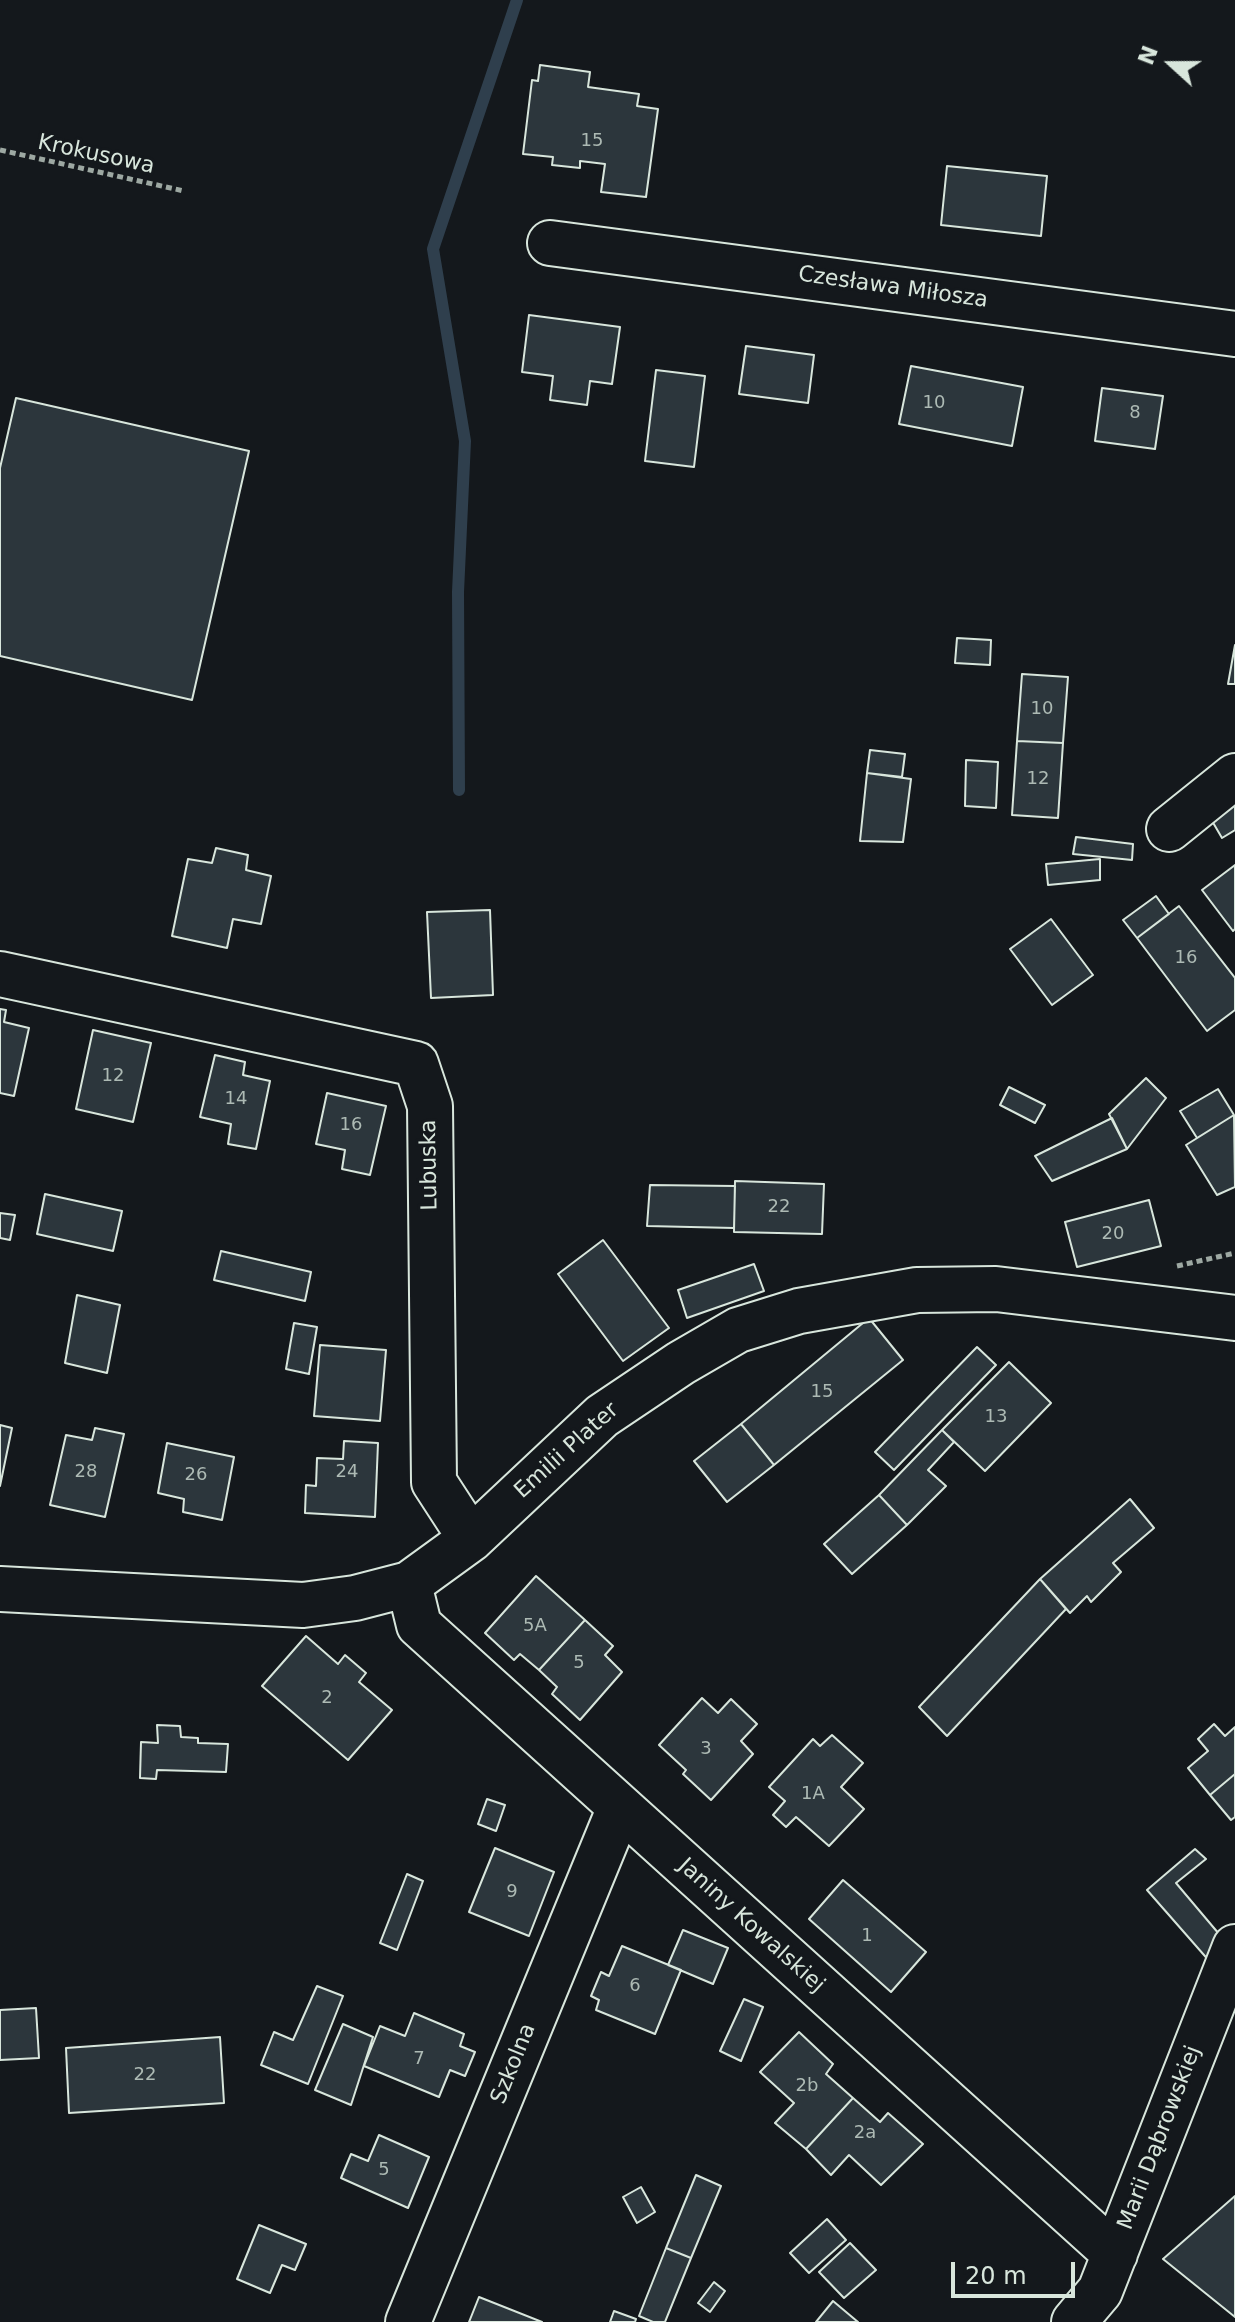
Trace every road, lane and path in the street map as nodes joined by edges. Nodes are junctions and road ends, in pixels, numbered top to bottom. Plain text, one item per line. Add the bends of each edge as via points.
1 (0, 150) edge
2 (184, 191) dead end
3 (550, 243) dead end
4 (1235, 334) edge
5 (1235, 776) edge
6 (1169, 829) dead end
7 (0, 974) edge
8 (1235, 1318) edge
9 (471, 1539) junction
10 (409, 1584) junction
11 (0, 1589) edge
12 (620, 1807) junction
13 (1235, 1947) edge
14 (1115, 2254) junction
15 (408, 2322) edge
16 (1074, 2322) edge

1 - 2 path, Krokusowa
3 - 4 street, Czesława Miłosza
5 - 6 street
7 - 9 street, Lubuska via 416,1064 430,1106 434,1482
8 - 9 street, Emilii Plater via 996,1289 917,1290 799,1311 738,1330 602,1416
9 - 10 street, Emilii Plater
10 - 11 street, Emilii Plater via 303,1605
10 - 12 street, Janiny Kowalskiej via 419,1625
12 - 14 street, Janiny Kowalskiej
12 - 15 street, Szkolna
13 - 14 street, Marii Dąbrowskiej
14 - 16 street, Marii Dąbrowskiej via 1100,2291

